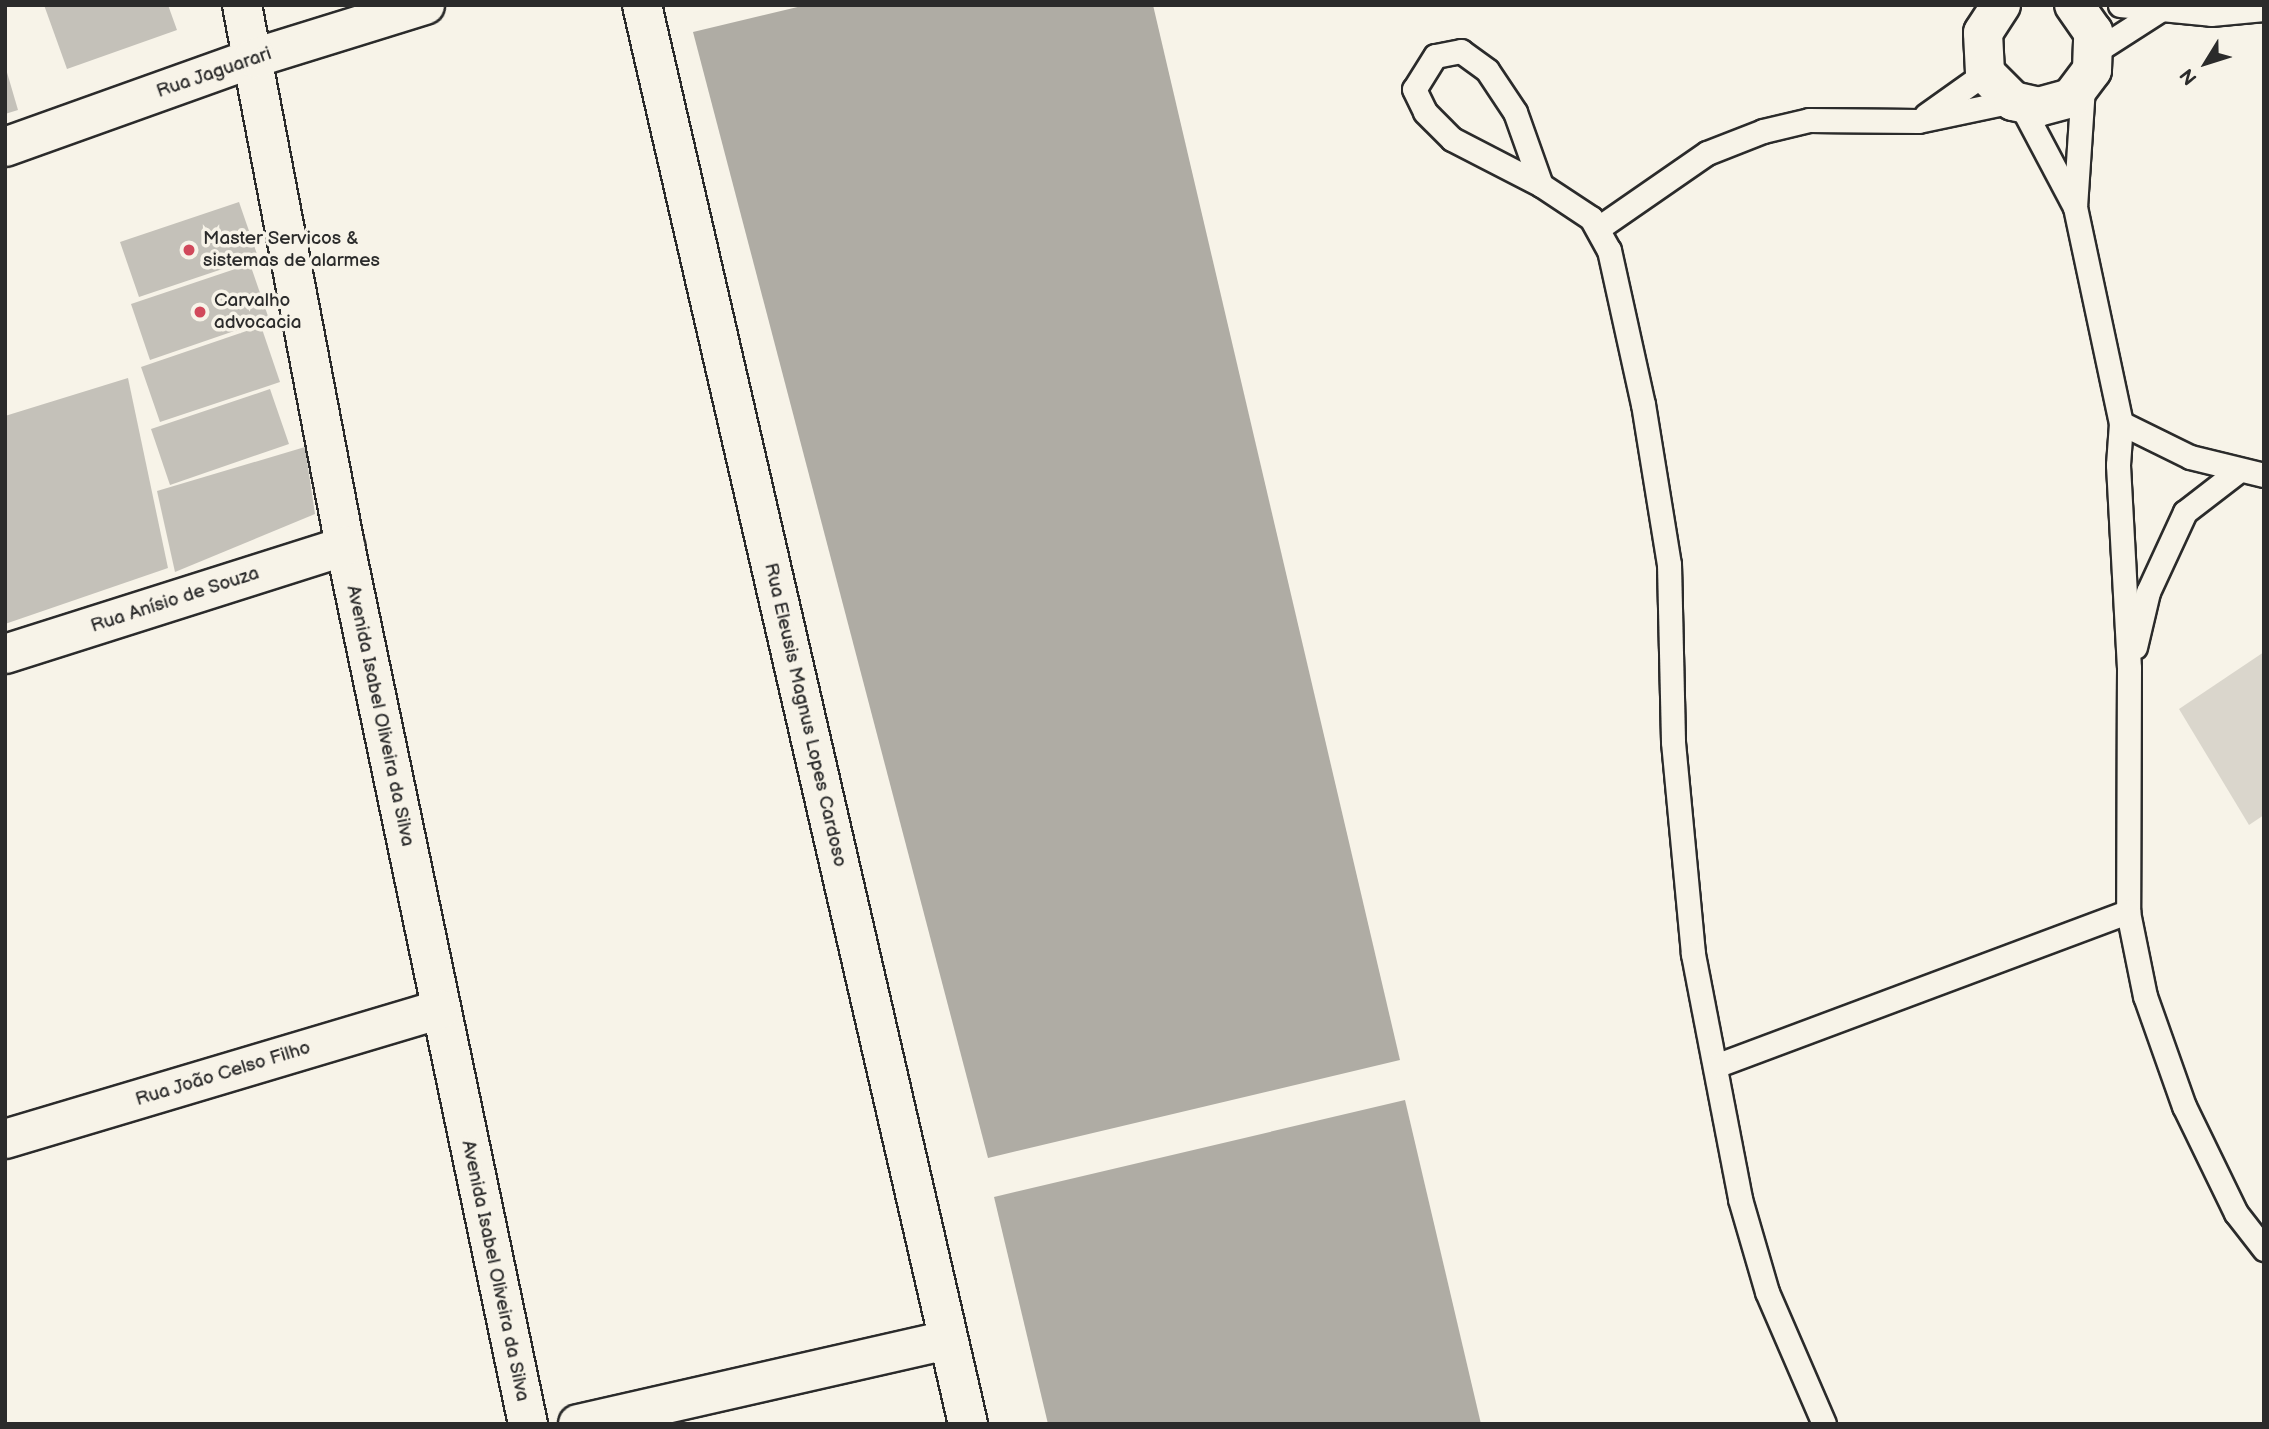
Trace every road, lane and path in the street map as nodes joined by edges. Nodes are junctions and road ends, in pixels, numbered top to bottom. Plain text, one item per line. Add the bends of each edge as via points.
1 (242, 5) edge
2 (425, 5) edge
3 (642, 5) edge
4 (2074, 5) edge
5 (2120, 5) edge
6 (2163, 8) junction
7 (2264, 9) edge
8 (1986, 14) edge
9 (2096, 51) junction
10 (254, 58) junction
11 (1985, 73) junction
12 (2083, 87) junction
13 (2017, 103) junction
14 (1918, 121) junction
15 (5, 147) edge
16 (1541, 185) junction
17 (2075, 207) junction
18 (1600, 227) junction
19 (2121, 422) junction
20 (2237, 472) junction
21 (2264, 475) edge
22 (345, 546) junction
23 (5, 654) edge
24 (2129, 668) junction
25 (2128, 912) junction
26 (440, 1009) junction
27 (1718, 1065) junction
28 (5, 1139) edge
29 (2264, 1249) edge
30 (948, 1340) junction
31 (528, 1424) edge
32 (578, 1424) edge
33 (968, 1424) edge
34 (1824, 1424) edge

1 - 10 street, Avenida Isabel Oliveira da Silva
2 - 10 street, Rua Jaguarari
3 - 30 street, Rua Eleusis Magnus Lopes Cardoso
4 - 9 street via 2094,32
5 - 6 lane
6 - 7 lane via 2211,14
6 - 9 lane
8 - 11 street
9 - 12 street
10 - 15 street, Rua Jaguarari
10 - 22 street, Avenida Isabel Oliveira da Silva
11 - 13 street
11 - 14 lane
12 - 13 street via 2055,105
12 - 17 lane
13 - 14 lane
13 - 17 lane
14 - 18 lane via 1809,120 1763,131 1707,153
16 - 16 lane via 1451,139 1425,112 1414,89 1435,56 1461,51 1488,70 1515,112
16 - 18 lane
17 - 19 lane
18 - 27 lane via 1643,404 1669,564 1673,742 1693,954
19 - 20 lane via 2190,457
19 - 24 lane via 2118,465
20 - 21 lane
20 - 24 lane via 2185,512 2148,592
22 - 23 street, Rua Anísio de Souza
22 - 26 street, Avenida Isabel Oliveira da Silva
24 - 25 lane
25 - 27 lane
25 - 29 lane via 2146,996 2184,1106 2236,1213
26 - 28 street, Rua João Celso Filho
26 - 31 street, Avenida Isabel Oliveira da Silva
27 - 34 lane via 1740,1199 1767,1292
30 - 32 street
30 - 33 street, Rua Eleusis Magnus Lopes Cardoso

